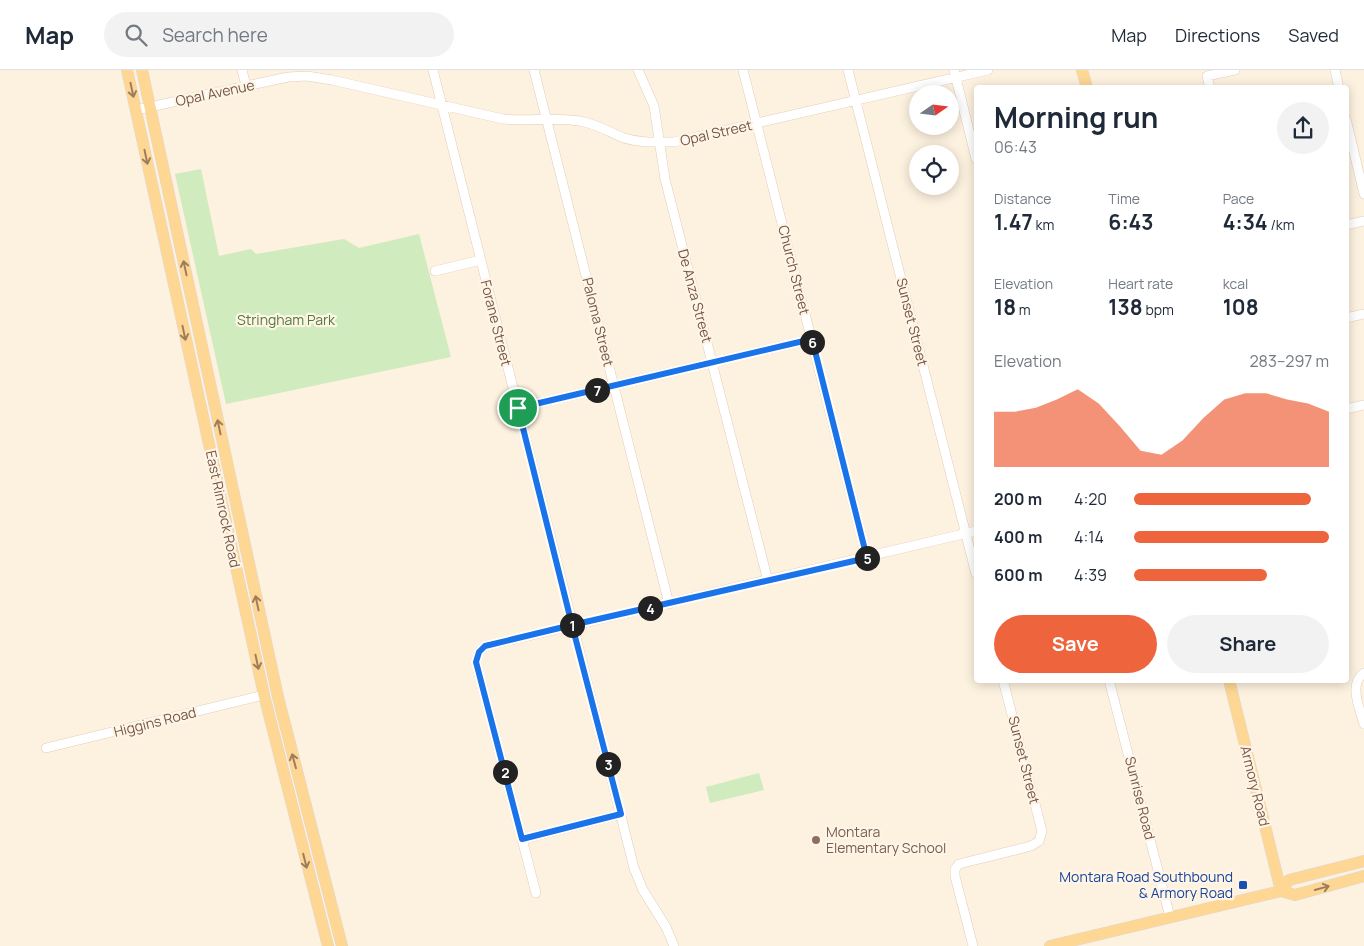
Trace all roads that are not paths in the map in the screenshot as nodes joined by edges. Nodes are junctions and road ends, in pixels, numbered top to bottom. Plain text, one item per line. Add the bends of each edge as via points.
1 (127, 70) edge
2 (142, 70) edge
3 (242, 70) edge
4 (433, 70) edge
5 (534, 70) edge
6 (638, 70) edge
7 (743, 70) edge
8 (848, 70) edge
9 (988, 70) edge
10 (1082, 70) edge
11 (1235, 70) edge
12 (1334, 70) edge
13 (955, 74) edge
14 (332, 75) edge
15 (1085, 85) edge
16 (1210, 85) edge
17 (1338, 85) edge
18 (246, 86) junction
19 (855, 100) junction
20 (442, 105) junction
21 (150, 107) junction
22 (136, 110) junction
23 (547, 120) junction
24 (756, 124) junction
25 (1349, 138) edge
26 (659, 142) junction
27 (974, 151) edge
28 (1364, 194) edge
29 (1364, 221) edge
30 (1349, 224) edge
31 (480, 260) junction
32 (435, 271) dead end
33 (1364, 314) edge
34 (1349, 317) edge
35 (812, 339) junction
36 (713, 362) junction
37 (615, 386) junction
38 (1364, 404) edge
39 (518, 408) junction
40 (1349, 408) edge
41 (974, 531) edge
42 (966, 533) junction
43 (867, 558) junction
44 (974, 566) edge
45 (768, 581) junction
46 (669, 604) junction
47 (572, 625) junction
48 (1364, 673) edge
49 (1004, 683) edge
50 (1110, 683) edge
51 (1230, 683) edge
52 (264, 695) junction
53 (1364, 724) edge
54 (46, 748) dead end
55 (621, 814) junction
56 (522, 839) junction
57 (1364, 861) edge
58 (1364, 876) edge
59 (1280, 891) junction
60 (536, 893) dead end
61 (1170, 917) junction
62 (328, 946) edge
63 (342, 946) edge
64 (674, 946) edge
65 (973, 946) edge
66 (1050, 946) edge

1 -> 22 main road, East Rimrock Road
2 - 21 main road, East Rimrock Road
3 - 18 street
4 - 20 street, Forane Street
5 - 23 street, Paloma Street
6 - 26 street, De Anza Street via 654,106
7 - 24 street, Church Street
8 - 19 street, Sunset Street
9 - 13 street, Opal Street
10 - 15 main road
11 - 16 street via 1208,76
12 - 17 street
13 - 19 street, Opal Street
13 - 27 street
14 - 18 street, Opal Avenue via 288,77
14 - 20 street, Opal Avenue
18 - 21 street, Opal Avenue
19 - 24 street, Opal Street
19 - 42 street, Sunset Street
20 - 23 street, Opal Street via 503,119
20 - 31 street, Forane Street
21 - 22 street, Opal Avenue
63 -> 21 main road, East Rimrock Road via 278,697
22 -> 52 main road, East Rimrock Road
23 - 26 street, Opal Street via 586,122 625,138
23 - 37 street, Paloma Street
24 - 26 street, Opal Street via 689,140
24 - 35 street, Church Street
25 - 28 street
26 - 36 street, De Anza Street via 665,179
29 - 30 street
31 - 32 street
31 - 39 street, Forane Street
33 - 34 street
35 - 36 street
35 - 43 street, Church Street
36 - 37 street
36 - 45 street, De Anza Street
37 - 39 street
37 - 46 street, Paloma Street
38 - 40 street
39 - 47 street, Forane Street
41 - 42 street
42 - 43 street
42 - 44 street, Sunset Street
43 - 45 street
45 - 46 street
46 - 47 street
47 - 55 street, Forane Street
47 - 56 street via 485,646 476,662
48 - 53 street via 1359,676 1355,689
49 - 65 street, Sunset Street via 1042,832 1039,841 1031,846 959,864 955,869
50 - 61 street, Sunrise Road
51 - 59 main road, Armory Road
52 - 54 street, Higgins Road
52 -> 62 main road, East Rimrock Road
55 - 56 street
55 - 64 street, Forane Street via 634,868
56 - 60 street
57 - 59 main road via 1289,880
59 -> 58 main road via 1295,895
59 - 61 main road
61 - 66 main road

